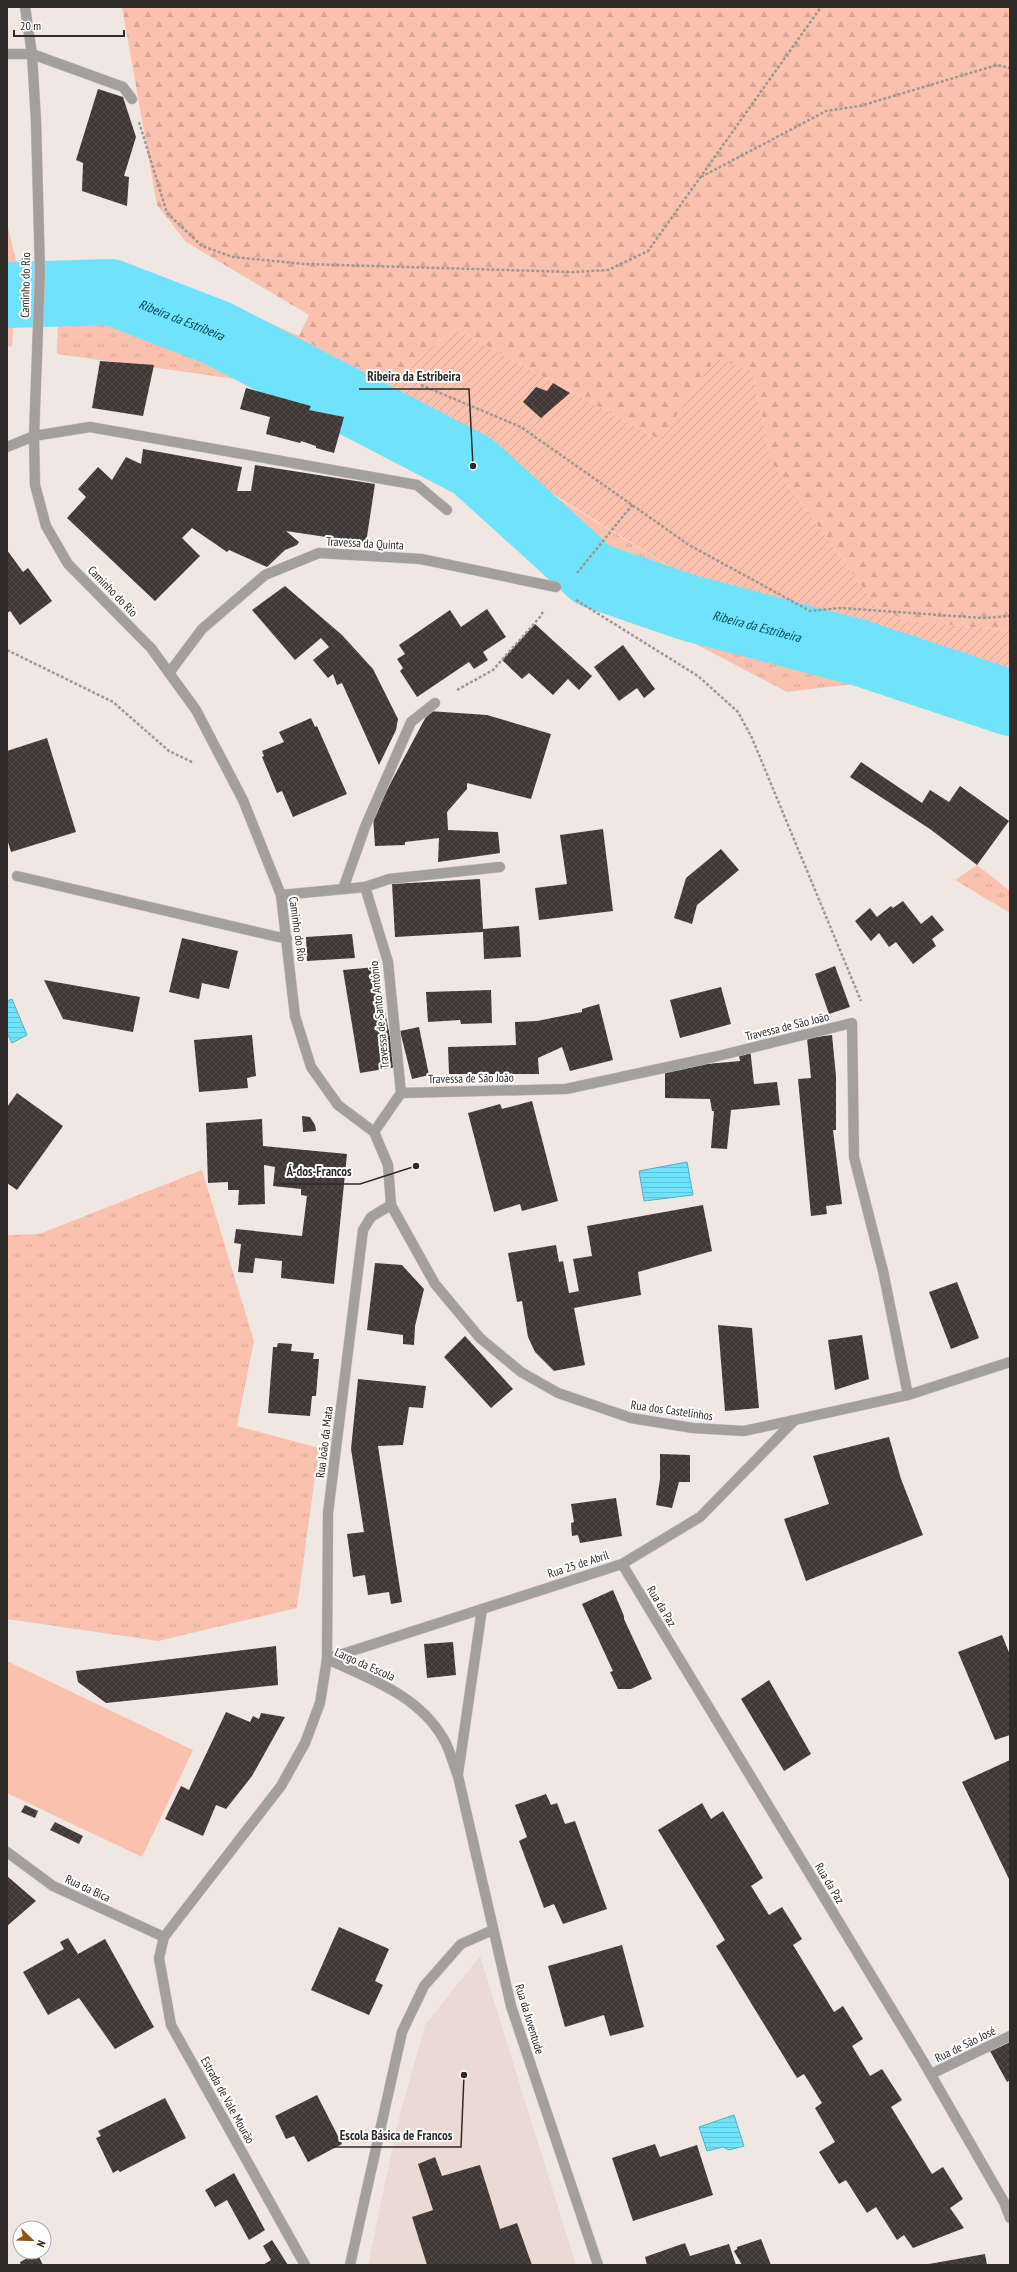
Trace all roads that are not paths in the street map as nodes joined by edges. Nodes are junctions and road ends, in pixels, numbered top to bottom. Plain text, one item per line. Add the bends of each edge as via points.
1 (25, 7) edge
2 (7, 54) edge
3 (32, 54) junction
4 (132, 99) road end
5 (34, 436) junction
6 (7, 447) edge
7 (447, 510) dead end
8 (556, 587) road end
9 (169, 673) junction
10 (435, 703) road end
11 (500, 867) dead end
12 (17, 876) dead end
13 (365, 887) junction
14 (343, 889) junction
15 (281, 895) junction
16 (287, 939) junction
17 (401, 1093) junction
18 (374, 1132) junction
19 (391, 1205) junction
20 (1010, 1362) edge
21 (908, 1394) junction
22 (795, 1420) junction
23 (622, 1564) junction
24 (482, 1609) junction
25 (327, 1659) junction
26 (458, 1776) junction
27 (7, 1852) edge
28 (493, 1930) junction
29 (164, 1938) junction
30 (1010, 2036) edge
31 (931, 2074) junction
32 (1010, 2218) edge
33 (305, 2265) edge
34 (350, 2265) edge
35 (598, 2265) edge

1 - 3 street, Caminho do Rio
2 - 3 street
3 - 4 street via 123,87
3 - 5 street, Caminho do Rio via 40,272
5 - 6 street
5 - 7 street via 90,427 417,485
5 - 9 street, Caminho do Rio via 35,485 46,526 68,564 151,648
8 - 9 street, Travessa da Quinta via 421,559 319,553 265,575 202,630
9 - 15 street, Caminho do Rio via 196,710 243,800
10 - 14 street via 411,722 364,827
11 - 13 street via 389,880
12 - 16 street
13 - 14 street
13 - 17 street, Travessa de Santo António via 388,962
14 - 15 street
15 - 16 street, Caminho do Rio
16 - 18 street, Caminho do Rio via 295,1016 310,1068 338,1105
17 - 18 street
17 - 21 street, Travessa de São João via 566,1089 714,1057 852,1023 854,1157 883,1271
18 - 19 street via 388,1165
19 - 22 street, Rua dos Castelinhos via 435,1284 480,1338 521,1372 558,1393 631,1418 693,1428 744,1431
19 - 25 street, Rua João da Mata via 371,1217 363,1230 328,1513
20 - 21 street, Rua dos Castelinhos
21 - 22 street, Rua dos Castelinhos
22 - 23 street, Rua 25 de Abril via 700,1517
23 - 24 street, Rua 25 de Abril
23 - 31 street, Rua da Paz
24 - 25 street, Rua 25 de Abril
24 - 26 street
25 - 26 street, Largo da Escola via 392,1690 423,1711 444,1739
25 - 29 street, Largo da Escola via 320,1703 313,1724 281,1786
26 - 28 street, Rua da Juventude
27 - 29 street, Rua da Bica via 53,1886
28 - 34 street via 461,1944 424,1986 402,2032
28 - 35 street, Rua da Juventude via 511,2006
29 - 33 street, Estrada de Vale Mourão via 159,1958 171,2025
30 - 31 street, Rua de São José
31 - 32 street, Rua da Paz via 1004,2202

